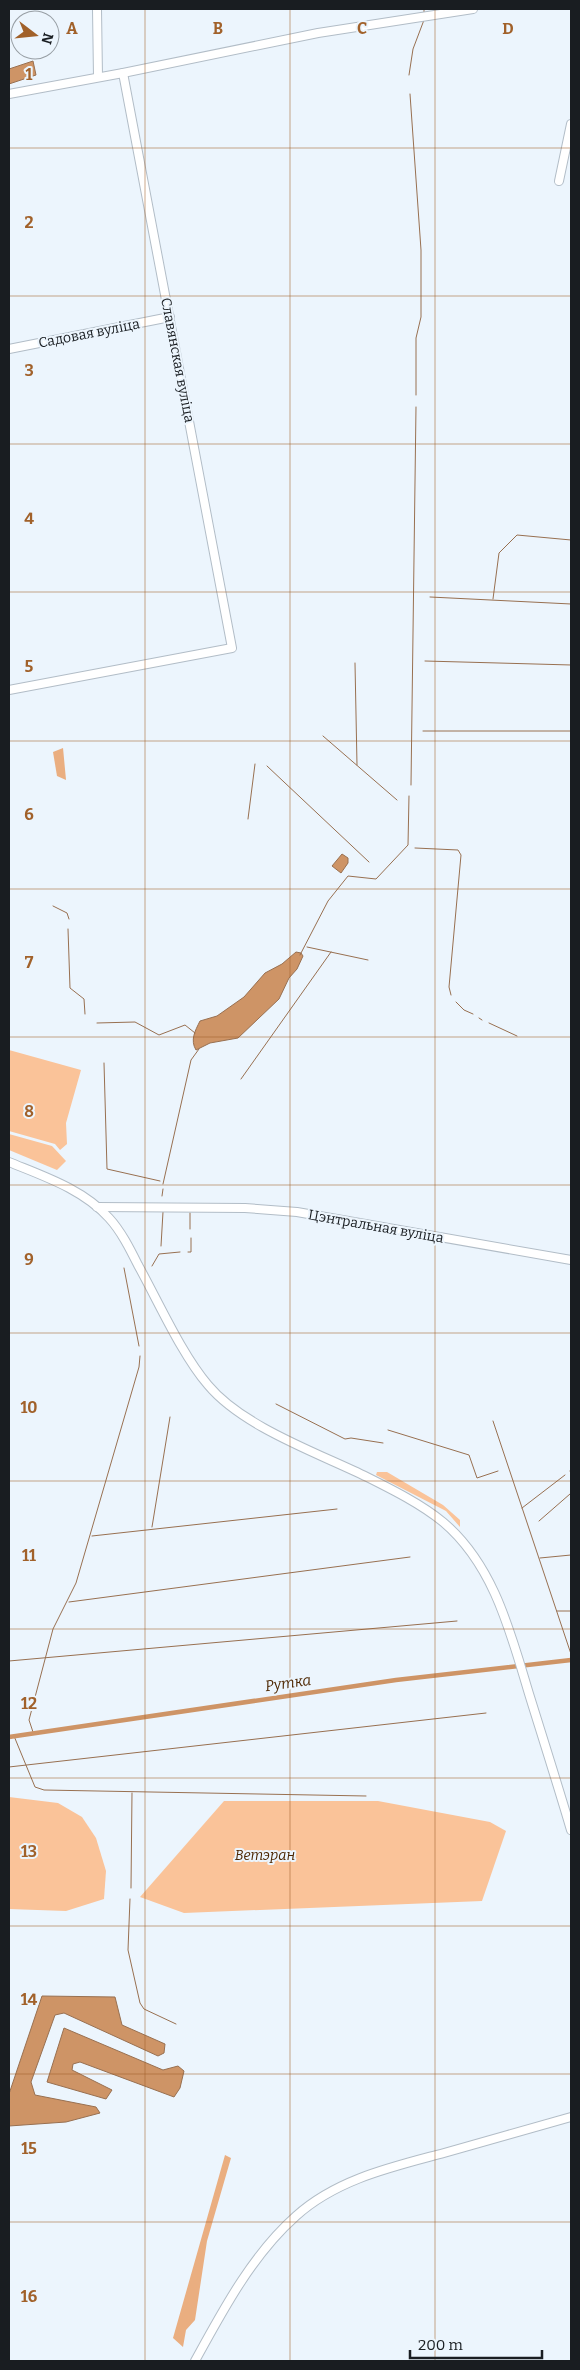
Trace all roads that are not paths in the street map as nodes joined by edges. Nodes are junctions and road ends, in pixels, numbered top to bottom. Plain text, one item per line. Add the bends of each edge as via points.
1 (97, 9) edge
2 (473, 9) edge
3 (123, 73) junction
4 (98, 77) junction
5 (9, 94) edge
6 (571, 124) edge
7 (559, 181) dead end
8 (170, 317) junction
9 (9, 349) edge
10 (9, 690) edge
11 (9, 1162) edge
12 (97, 1207) junction
13 (571, 1260) edge
14 (571, 1830) edge
15 (571, 2117) edge
16 (195, 2361) edge

1 - 4 main road
2 - 3 main road via 318,33
3 - 4 main road
3 - 8 main road, Славянская вуліца
4 - 5 main road
6 - 7 main road
8 - 9 main road, Садовая вуліца
8 - 10 main road, Славянская вуліца via 232,648
11 - 12 main road via 71,1189
12 - 13 main road, Цэнтральная вуліца via 297,1212
12 - 14 main road via 110,1218 126,1242 183,1347 208,1385 251,1421 419,1505 457,1536 486,1577 503,1612
15 - 16 main road via 387,2169 348,2182 312,2203 261,2253

